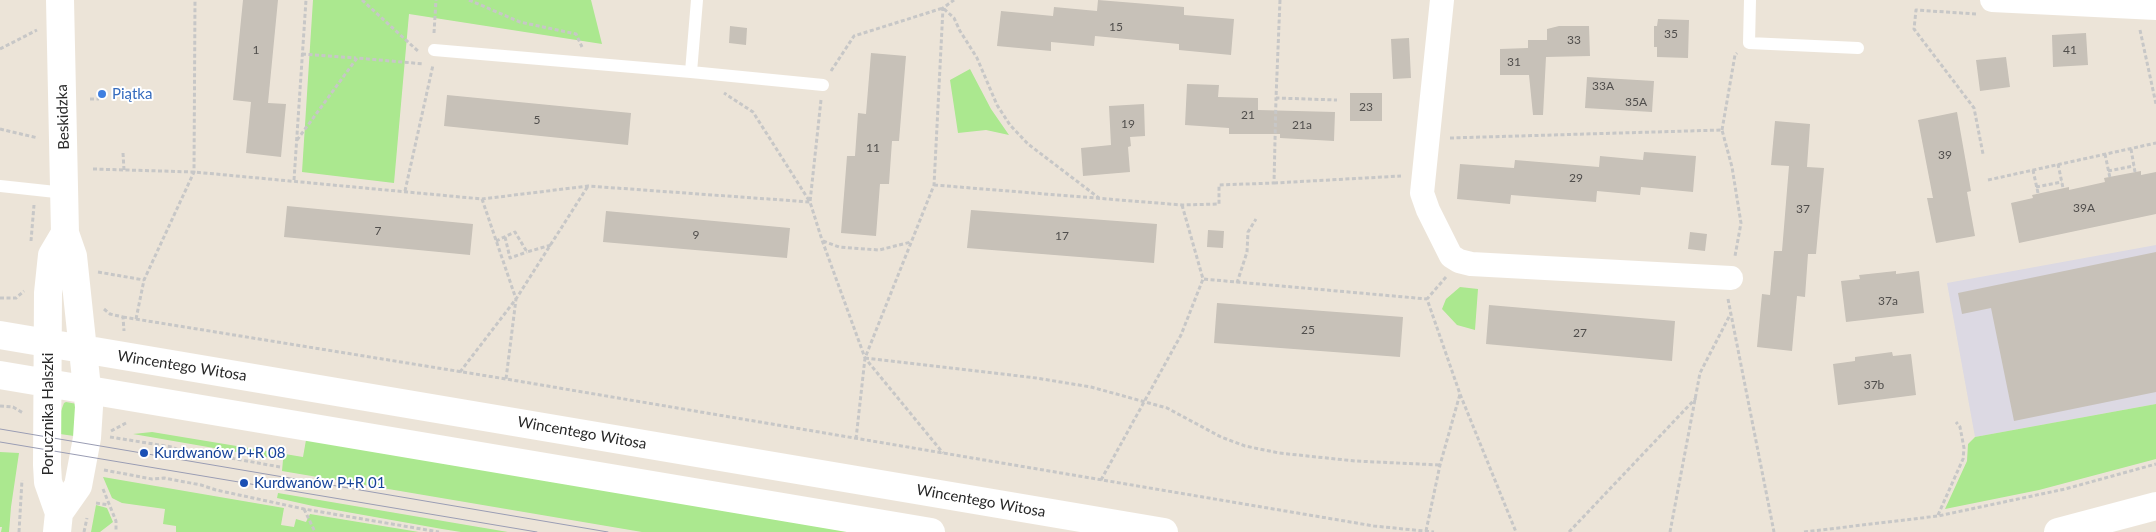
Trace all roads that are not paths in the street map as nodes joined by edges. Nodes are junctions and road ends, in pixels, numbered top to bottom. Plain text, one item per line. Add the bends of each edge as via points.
1 (60, 0) edge
2 (697, 0) edge
3 (1442, 0) edge
4 (1750, 0) edge
5 (1989, 7) edge
6 (2156, 8) edge
7 (1858, 48) dead end
8 (434, 50) road end
9 (692, 72) junction
10 (823, 85) road end
11 (0, 186) edge
12 (65, 193) junction
13 (65, 233) junction
14 (1731, 278) road end
15 (0, 335) edge
16 (48, 344) junction
17 (82, 350) junction
18 (0, 375) edge
19 (47, 383) junction
20 (88, 389) junction
21 (2156, 506) edge
22 (58, 522) edge
23 (931, 532) edge
24 (1164, 532) edge
25 (2058, 532) edge

1 - 12 main road, Beskidzka
2 - 9 lane
3 - 14 street via 1422,193 1451,256 1459,262
4 - 7 lane via 1749,43
5 - 6 street
8 - 9 lane
9 - 10 lane
11 - 12 lane
12 - 13 main road, Beskidzka
13 - 16 main road via 52,255
13 - 17 main road, Beskidzka via 73,256
15 - 16 main road, Wincentego Witosa
16 - 17 main road, Wincentego Witosa
16 - 19 main road, Porucznika Halszki
17 - 20 main road, Beskidzka
17 - 24 main road, Wincentego Witosa
18 - 19 main road
19 - 20 main road
19 - 22 main road, Porucznika Halszki via 47,473
20 - 22 main road, Porucznika Halszki via 89,423 78,486
20 - 23 main road
21 - 25 main road

